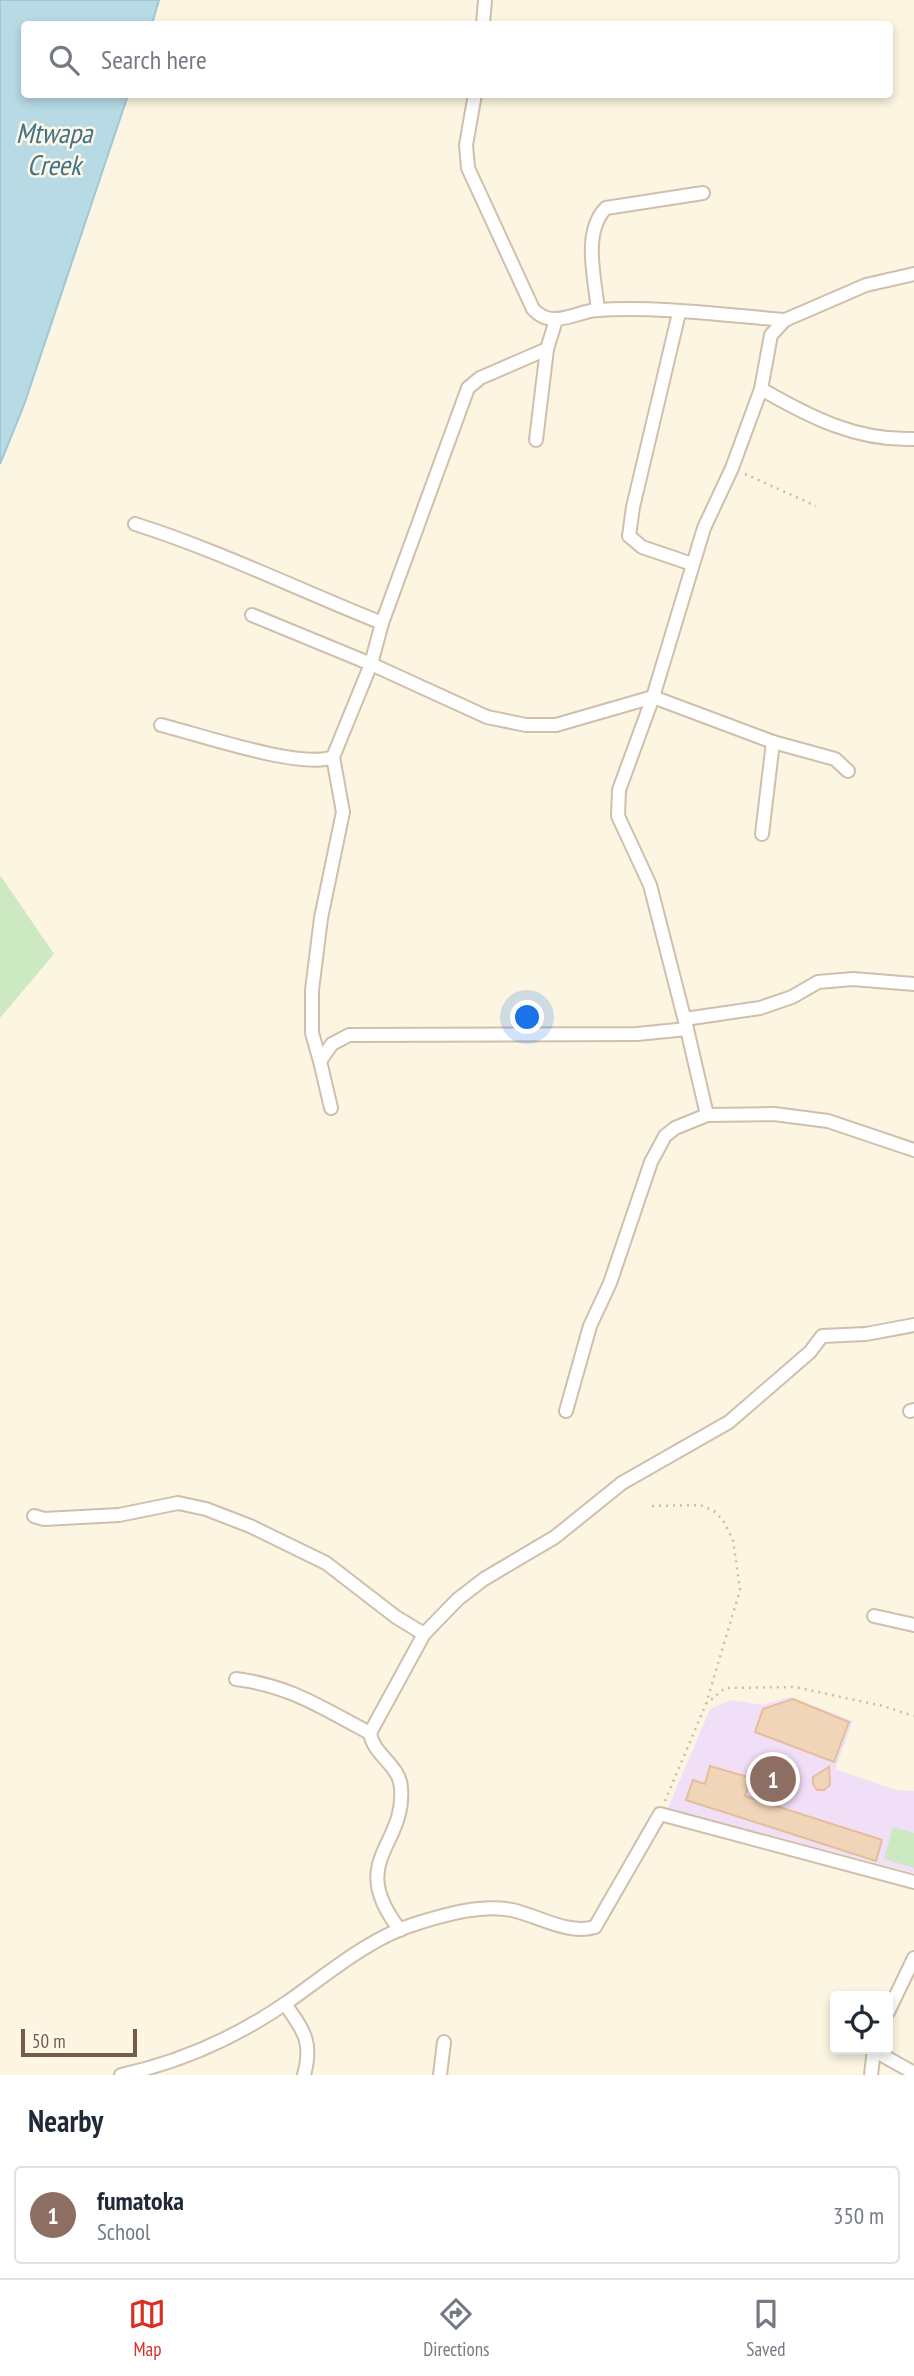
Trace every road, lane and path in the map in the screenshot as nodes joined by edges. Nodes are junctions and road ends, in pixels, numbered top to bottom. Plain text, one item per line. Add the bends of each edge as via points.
1 (485, 0) edge
2 (483, 21) edge
3 (474, 98) edge
4 (702, 193) dead end
5 (914, 274) edge
6 (598, 310) junction
7 (680, 313) junction
8 (555, 320) junction
9 (785, 320) junction
10 (547, 349) junction
11 (761, 389) junction
12 (914, 439) edge
13 (536, 440) dead end
14 (732, 468) junction
15 (816, 506) dead end
16 (135, 524) dead end
17 (692, 564) junction
18 (252, 615) dead end
19 (382, 623) junction
20 (371, 664) junction
21 (653, 697) junction
22 (161, 725) dead end
23 (773, 742) junction
24 (333, 757) junction
25 (848, 771) dead end
26 (762, 834) dead end
27 (914, 984) edge
28 (686, 1024) junction
29 (320, 1061) junction
30 (331, 1108) dead end
31 (707, 1115) junction
32 (914, 1150) edge
33 (914, 1325) edge
34 (566, 1411) dead end
35 (652, 1506) dead end
36 (34, 1516) dead end
37 (874, 1616) dead end
38 (914, 1625) edge
39 (424, 1634) junction
40 (236, 1679) dead end
41 (706, 1704) junction
42 (914, 1716) edge
43 (370, 1733) junction
44 (660, 1814) junction
45 (914, 1882) edge
46 (400, 1930) junction
47 (914, 1958) edge
48 (893, 2002) edge
49 (285, 2004) junction
50 (444, 2042) dead end
51 (873, 2054) edge
52 (882, 2054) edge
53 (156, 2071) edge
54 (914, 2073) edge
55 (121, 2075) edge
56 (303, 2075) edge
57 (440, 2075) edge
58 (871, 2075) edge

1 - 2 street
3 - 8 street via 466,145 468,168 533,309 540,317
4 - 6 street via 606,208 597,218 593,230
5 - 9 street via 866,285
6 - 7 street
6 - 8 street
7 - 9 street
7 - 17 street via 629,536 642,547
8 - 10 street
9 - 11 street via 772,335
10 - 13 street
10 - 19 street via 471,383
11 - 12 street via 848,431 881,439
11 - 14 street
14 - 15 path
14 - 17 street
16 - 19 street via 202,545
17 - 21 street
18 - 20 street
19 - 20 street
20 - 21 street via 487,717 526,725 556,725
20 - 24 street
21 - 23 street
21 - 28 street via 619,790 618,816 650,885
22 - 24 street via 292,759
23 - 25 street via 835,760
23 - 26 street
24 - 29 street via 343,812 312,990 312,1033
27 - 28 street via 853,979 818,982 760,1008
28 - 29 street via 637,1034 349,1035 332,1044
28 - 31 street
29 - 30 street
31 - 32 street via 774,1114 828,1121
31 - 34 street via 665,1136 651,1162 610,1283 590,1326
33 - 39 street via 822,1336 810,1352 729,1422 622,1483 555,1537 484,1579
35 - 41 path via 700,1506 714,1511 733,1540 740,1590
36 - 39 street via 119,1515 178,1503 206,1509 326,1563
37 - 38 street
39 - 43 street
40 - 43 street via 298,1693
41 - 42 path via 725,1688 795,1687
41 - 44 path
43 - 46 street via 401,1784 400,1804 378,1863 377,1880 382,1902
44 - 45 street
44 - 46 street via 595,1927 574,1928 486,1908
46 - 49 street via 364,1948
47 - 48 street
49 - 53 street via 249,2028
49 - 56 street via 309,2048
50 - 57 street
51 - 58 street
52 - 54 street
53 - 55 street

